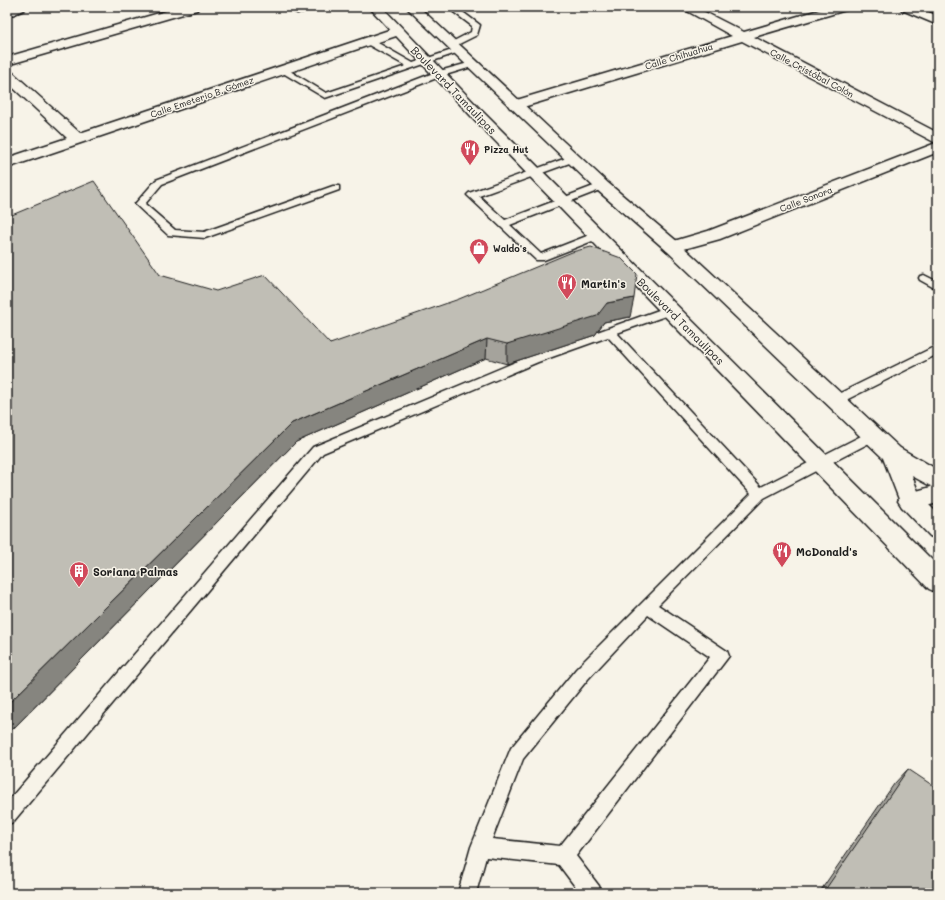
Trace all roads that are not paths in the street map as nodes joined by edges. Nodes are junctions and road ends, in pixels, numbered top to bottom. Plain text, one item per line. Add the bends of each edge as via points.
1 (20, 7) edge
2 (165, 7) edge
3 (193, 7) edge
4 (289, 7) edge
5 (319, 7) edge
6 (375, 7) edge
7 (412, 7) edge
8 (451, 7) edge
9 (686, 7) edge
10 (842, 7) edge
11 (906, 7) edge
12 (7, 13) edge
13 (938, 21) edge
14 (398, 31) junction
15 (742, 37) junction
16 (368, 41) junction
17 (455, 48) junction
18 (7, 53) edge
19 (7, 61) edge
20 (472, 64) junction
21 (426, 67) junction
22 (282, 70) junction
23 (7, 75) edge
24 (515, 105) junction
25 (77, 139) junction
26 (938, 139) edge
27 (938, 147) edge
28 (572, 159) junction
29 (7, 163) edge
30 (534, 172) junction
31 (602, 186) junction
32 (336, 188) dead end
33 (563, 202) junction
34 (503, 224) junction
35 (596, 236) junction
36 (673, 248) junction
37 (924, 278) dead end
38 (938, 287) edge
39 (670, 310) junction
40 (610, 332) junction
41 (938, 350) edge
42 (834, 401) junction
43 (872, 436) junction
44 (892, 454) junction
45 (822, 463) junction
46 (938, 481) edge
47 (759, 494) junction
48 (938, 494) edge
49 (910, 501) junction
50 (938, 529) edge
51 (938, 582) edge
52 (647, 606) junction
53 (7, 816) edge
54 (480, 847) junction
55 (564, 856) junction
56 (467, 893) edge
57 (592, 893) edge

1 - 12 street
2 - 18 street
3 - 19 street
4 - 5 lane via 297,11
6 - 14 street, Boulevard Tamaulipas
7 - 17 street
8 - 17 lane via 476,25 474,32
9 - 15 street, Calle Cristóbal Colón
10 - 15 street, Calle Chihuahua
11 - 13 street
14 - 16 street, Calle Emeterio B. Gómez
14 - 21 street, Boulevard Tamaulipas
15 - 24 street, Calle Chihuahua
15 - 26 street, Calle Cristóbal Colón
16 - 21 lane
16 - 22 street, Calle Emeterio B. Gómez
17 - 20 street
17 - 21 lane
20 - 21 lane
20 - 24 street
21 - 22 lane via 325,96
21 - 30 street, Boulevard Tamaulipas
21 - 32 lane via 159,182 140,204 172,233 205,235
22 - 25 street, Calle Emeterio B. Gómez
23 - 25 street
24 - 28 street
25 - 29 street, Calle Emeterio B. Gómez
27 - 36 street, Calle Sonora via 714,235
28 - 30 lane
28 - 31 street
30 - 33 street, Boulevard Tamaulipas
30 - 34 lane via 472,195
31 - 33 lane
31 - 36 street
33 - 34 lane
33 - 35 street, Boulevard Tamaulipas
34 - 35 lane via 540,258
35 - 39 street, Boulevard Tamaulipas
36 - 42 street
37 - 38 lane
39 - 40 lane
39 - 45 street, Boulevard Tamaulipas
40 - 47 lane
40 - 53 lane via 534,359 318,450
41 - 42 lane
42 - 43 street
43 - 44 street
43 - 45 lane
44 - 46 street
44 - 49 street
45 - 47 lane
45 - 51 street, Boulevard Tamaulipas
47 - 52 lane
48 - 49 street
49 - 50 street
52 - 54 lane via 582,674 517,754
52 - 55 lane via 721,656
54 - 55 lane
54 - 56 lane
55 - 57 lane

